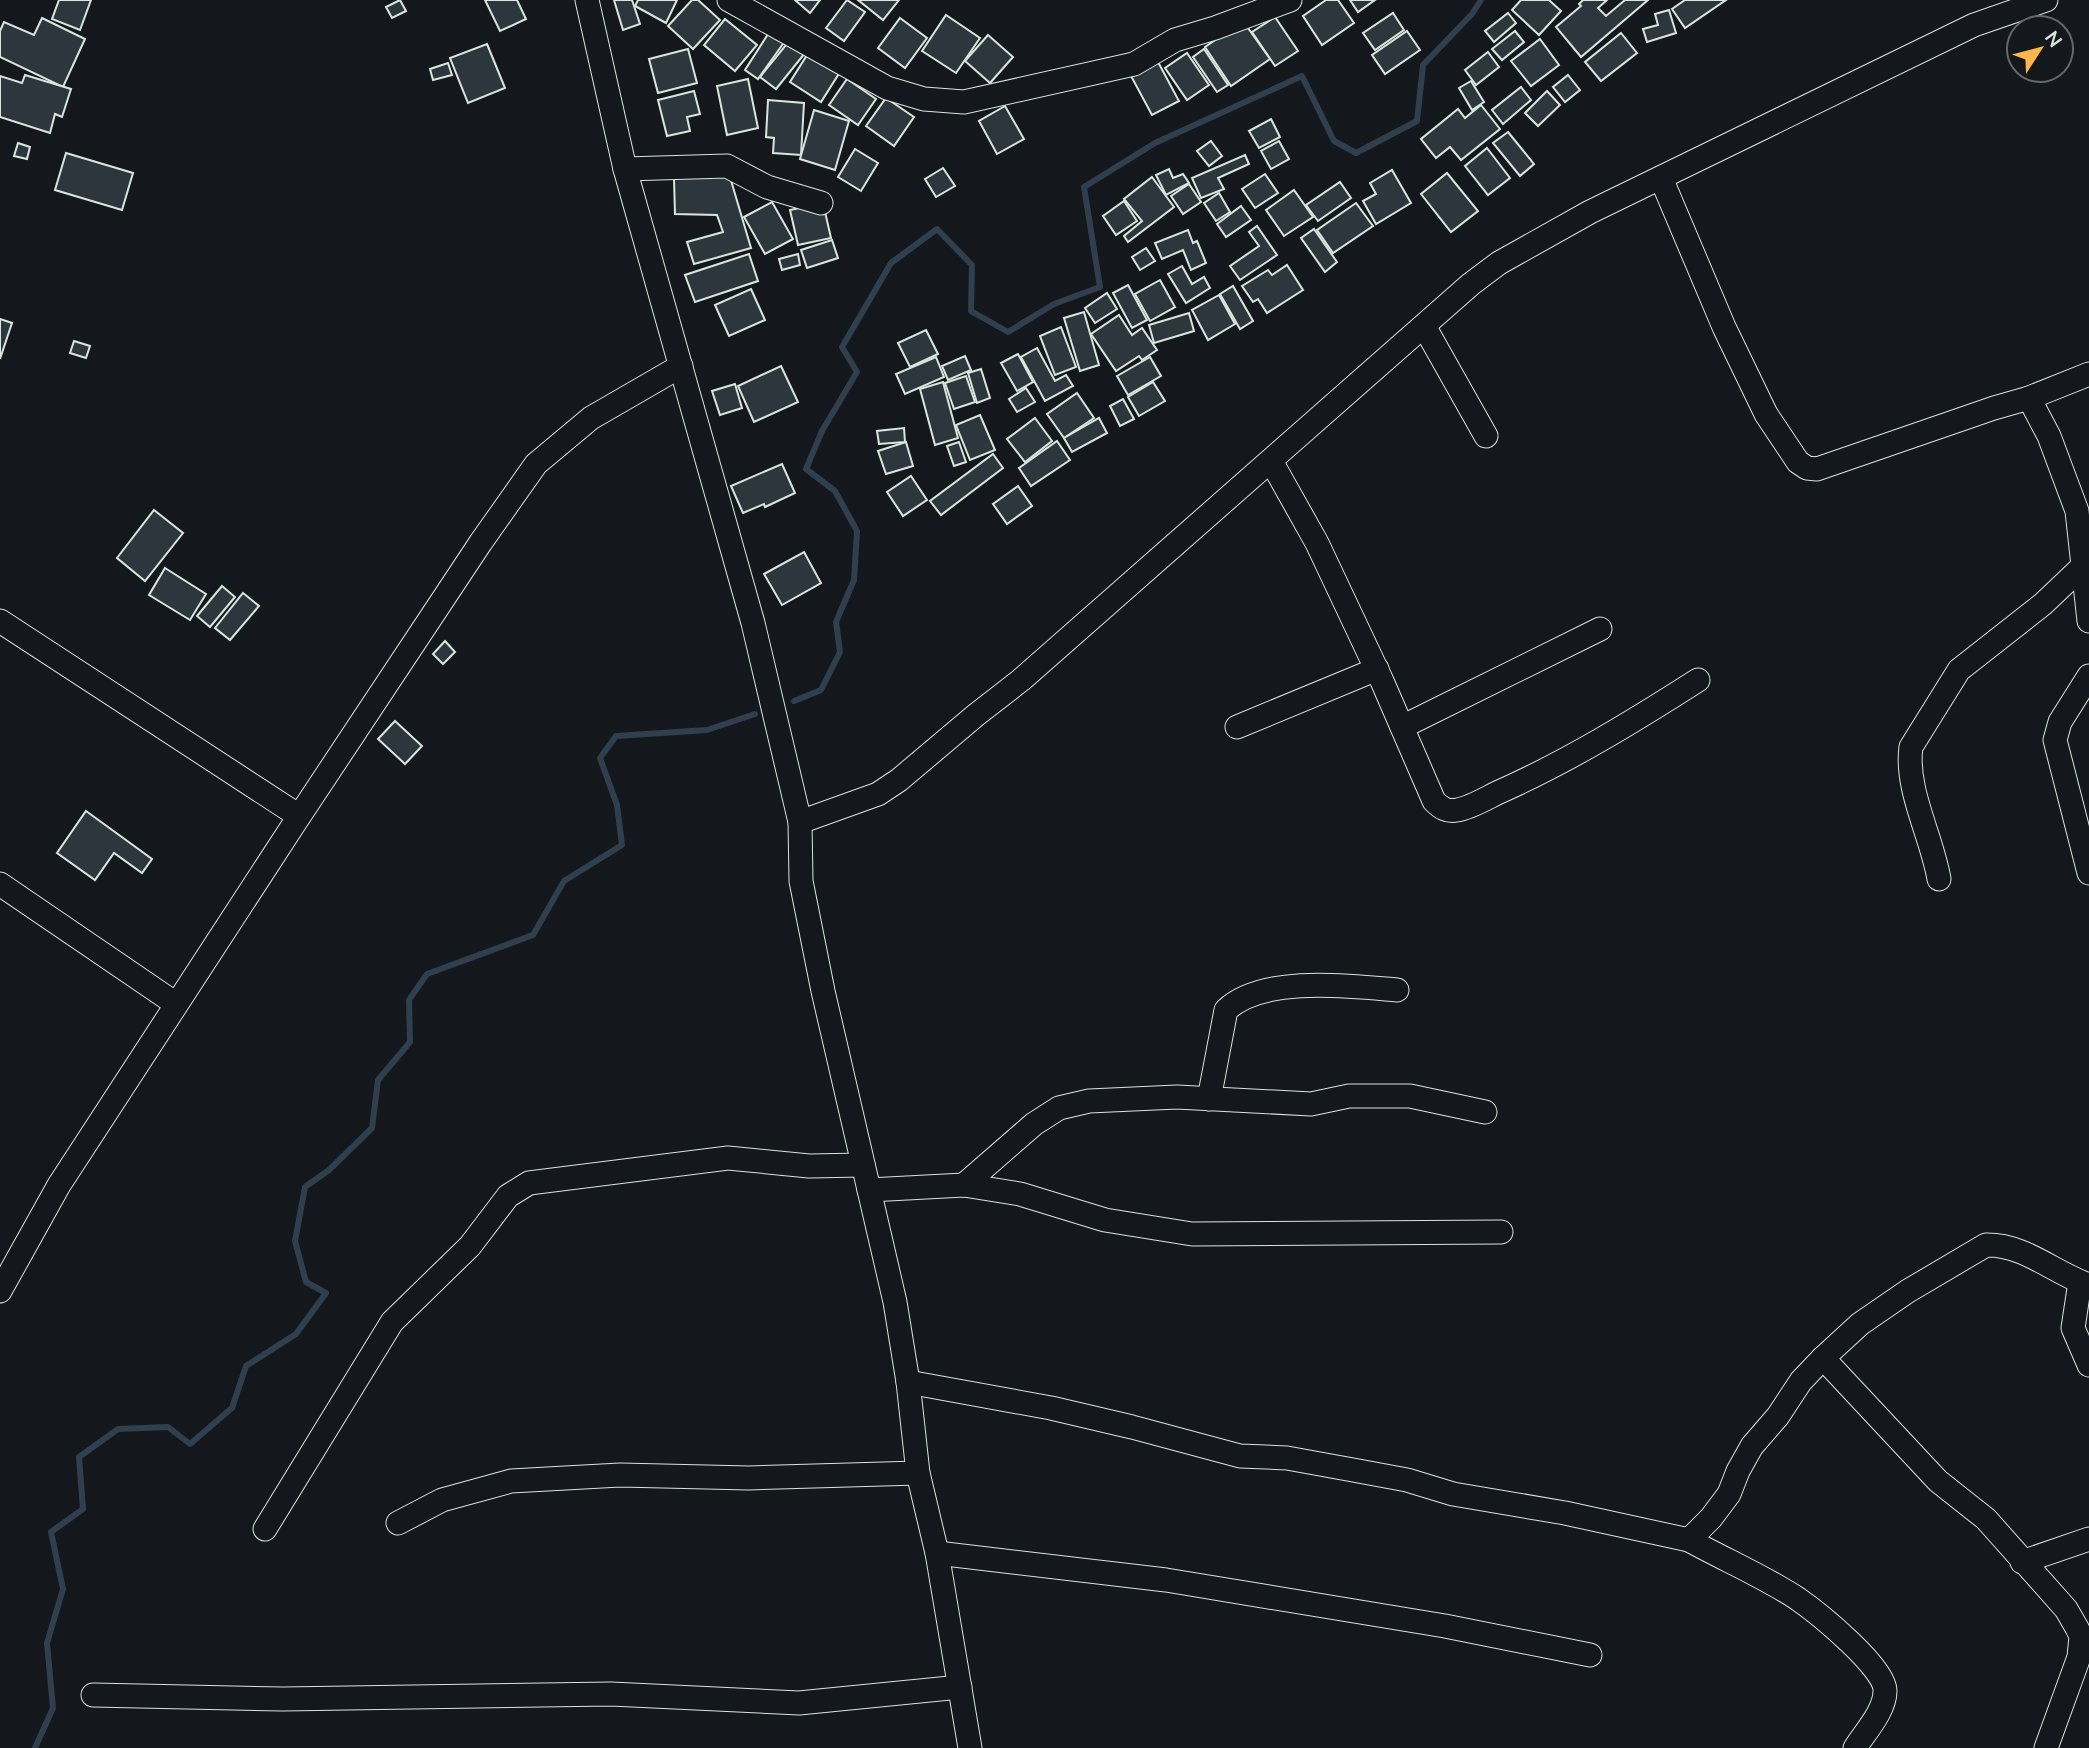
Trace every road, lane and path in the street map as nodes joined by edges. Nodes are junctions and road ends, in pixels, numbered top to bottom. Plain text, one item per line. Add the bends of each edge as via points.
1 (587, 0) edge
2 (729, 0) edge
3 (1290, 0) edge
4 (1982, 0) edge
5 (2046, 0) edge
6 (1974, 25) junction
7 (625, 169) junction
8 (1661, 178) junction
9 (821, 203) dead end
10 (1424, 326) junction
11 (681, 366) junction
12 (2089, 374) edge
13 (2029, 398) junction
14 (1486, 436) dead end
15 (1271, 461) junction
16 (2084, 565) junction
17 (0, 621) edge
18 (2089, 621) edge
19 (1600, 629) dead end
20 (1377, 669) junction
21 (2089, 676) edge
22 (1698, 680) dead end
23 (1237, 727) dead end
24 (1402, 727) junction
25 (299, 816) junction
26 (800, 822) junction
27 (2089, 873) edge
28 (1939, 879) dead end
29 (0, 884) edge
30 (1397, 990) dead end
31 (176, 1004) junction
32 (1209, 1099) junction
33 (1485, 1112) dead end
34 (863, 1165) junction
35 (964, 1185) junction
36 (869, 1190) junction
37 (1501, 1232) dead end
38 (2085, 1283) edge
39 (0, 1291) edge
40 (1823, 1358) junction
41 (2089, 1365) edge
42 (908, 1382) junction
43 (918, 1473) junction
44 (398, 1523) dead end
45 (265, 1528) dead end
46 (2089, 1539) edge
47 (1689, 1540) junction
48 (937, 1553) junction
49 (2022, 1562) junction
50 (2083, 1619) edge
51 (1590, 1655) dead end
52 (960, 1687) junction
53 (93, 1695) dead end
54 (2048, 1747) edge
55 (970, 1748) edge
56 (1855, 1748) edge

1 - 7 street
2 - 3 street via 887,88 924,99 964,102 1135,64 1175,40
4 - 6 street
5 - 6 street
6 - 8 street
7 - 9 street via 727,166 767,187
7 - 11 street
8 - 10 street via 1499,263
8 - 13 street via 1766,414 1798,462 1807,468 1817,469
10 - 14 street
10 - 15 street
11 - 25 street via 591,418 536,464
11 - 26 street via 752,623
12 - 13 street
13 - 16 street via 2049,436 2077,511
15 - 20 street via 1317,543
15 - 26 street via 1021,680 899,780 878,794
16 - 18 street
16 - 28 street via 1959,670 1911,747 1911,779
17 - 25 street
19 - 24 street
20 - 23 street
20 - 24 street
21 - 27 street via 2060,722 2055,740
22 - 24 street via 1518,783 1459,810 1448,810 1434,801
25 - 31 street
26 - 34 street via 801,881
29 - 31 street
30 - 32 street via 1324,984 1258,992 1236,1000 1226,1010
31 - 39 street via 59,1185
32 - 33 street via 1311,1104 1349,1096 1410,1096
32 - 35 street via 1089,1101 1059,1108
34 - 36 street
34 - 45 street via 809,1166 728,1157 529,1182 508,1196 470,1246 392,1322
35 - 36 street
35 - 37 street via 1020,1194 1105,1220 1192,1234
36 - 42 street
38 - 40 street via 2017,1249 1986,1245 1860,1324
38 - 41 street via 2073,1328
40 - 47 street via 1752,1447 1729,1494
40 - 49 street via 1938,1481 1986,1519
42 - 43 street
42 - 47 street via 1051,1408 1240,1456 1287,1458 1367,1472 1453,1494
43 - 44 street via 511,1480 442,1500
43 - 48 street
46 - 49 street
47 - 56 street via 1799,1600 1870,1660 1883,1679 1885,1692 1881,1708
48 - 51 street via 1166,1580
48 - 52 street
49 - 50 street via 2066,1609
50 - 54 street via 2080,1657
52 - 53 street via 799,1703 611,1694 283,1699
52 - 55 street

